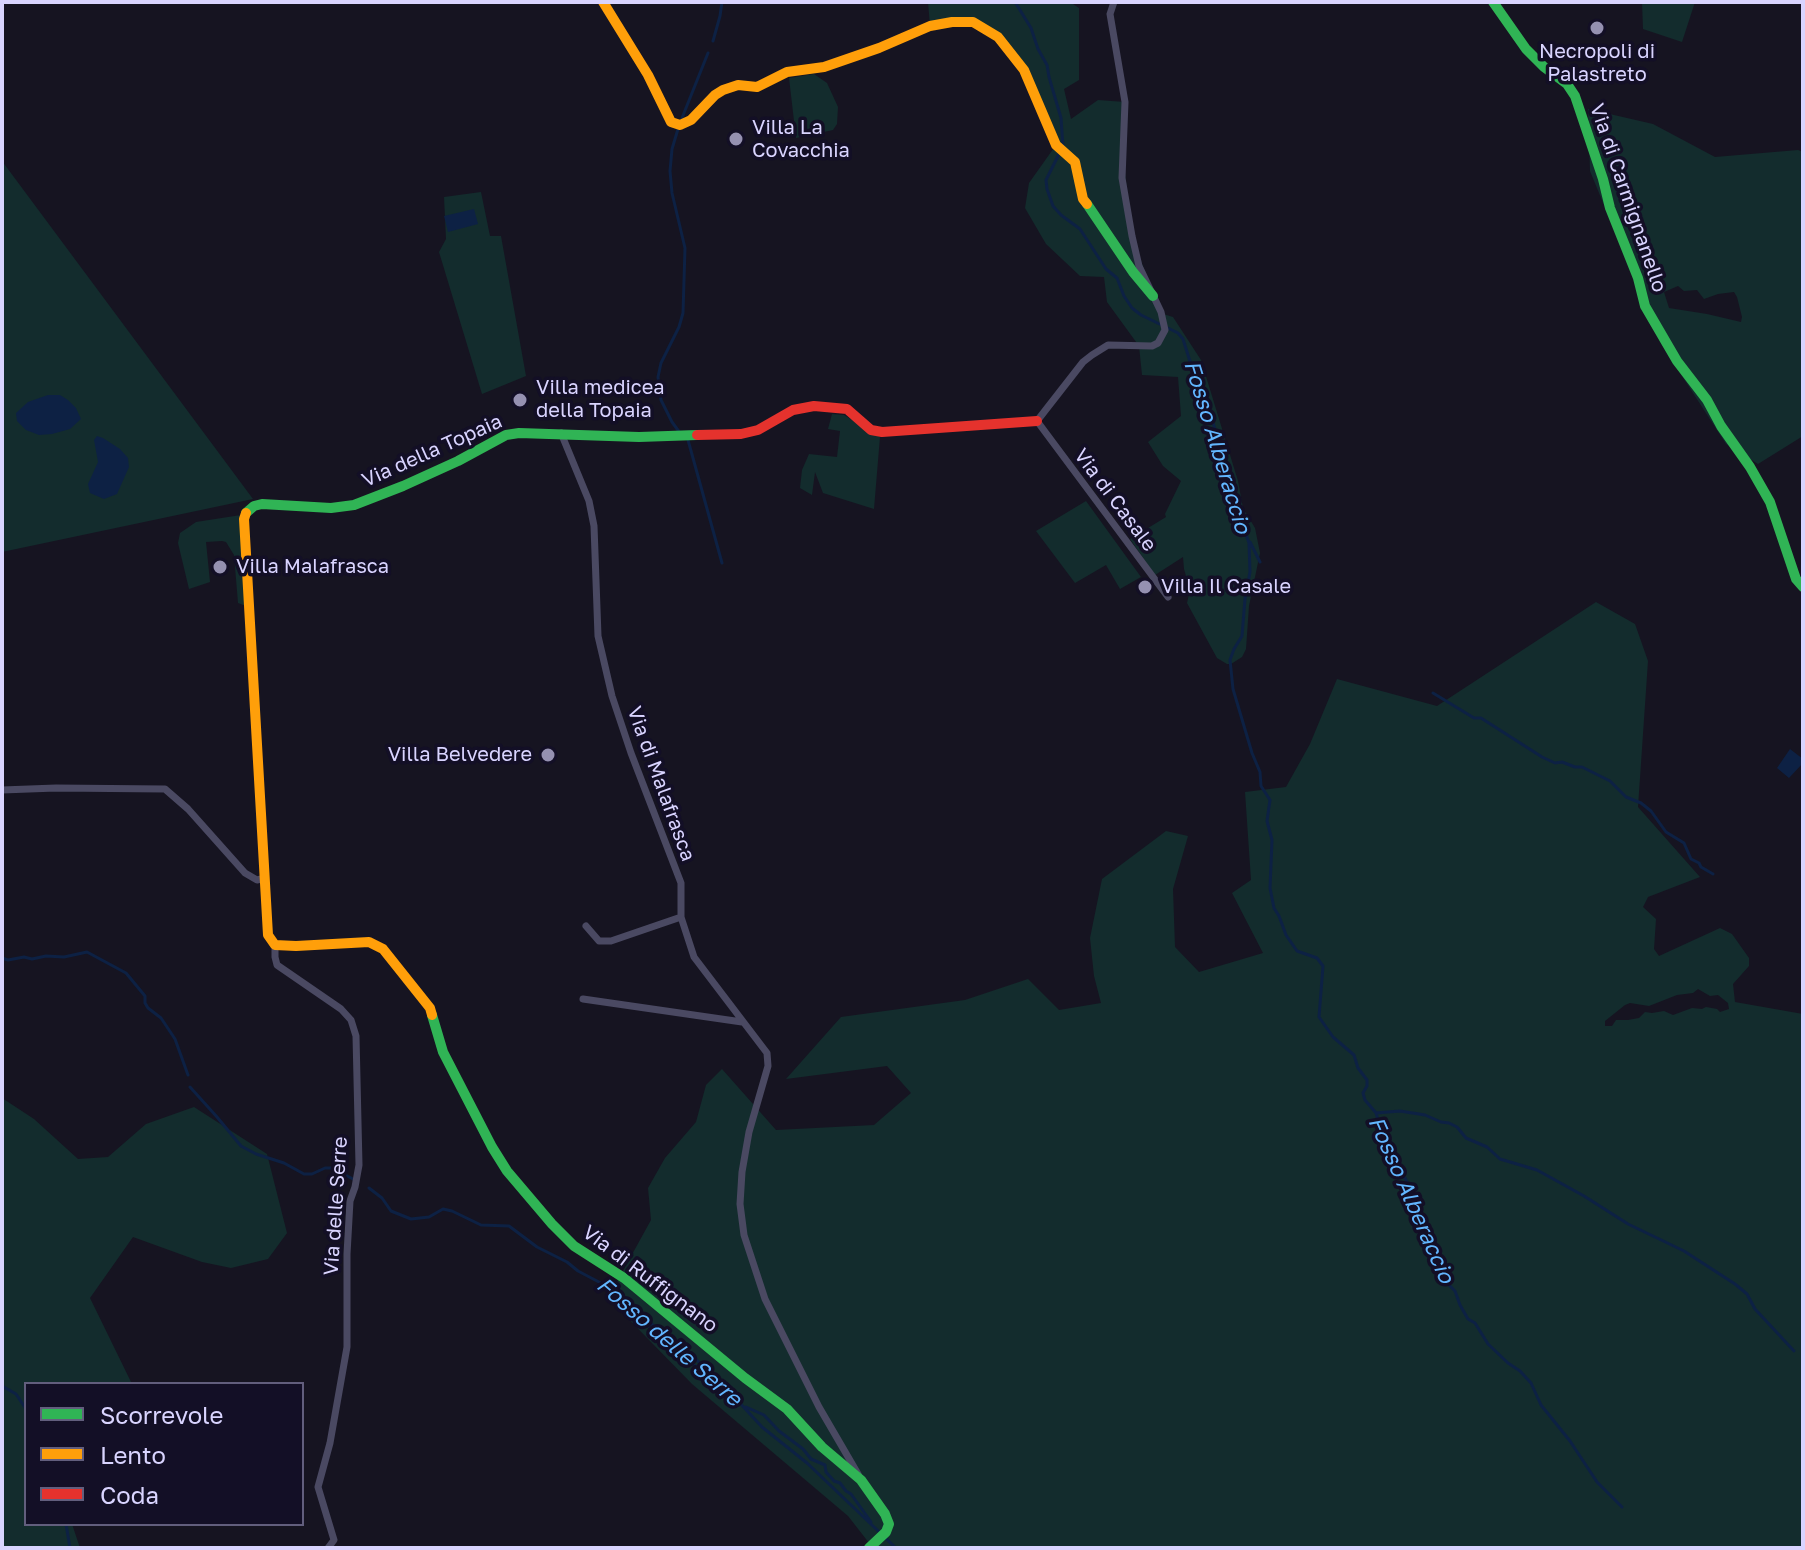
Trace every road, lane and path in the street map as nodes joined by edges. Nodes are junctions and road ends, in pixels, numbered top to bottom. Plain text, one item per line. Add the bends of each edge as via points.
1 (603, 2) edge
2 (1114, 2) edge
3 (1493, 2) edge
4 (1153, 296) junction
5 (1037, 421) junction
6 (561, 433) junction
7 (1803, 587) edge
8 (1168, 597) dead end
9 (2, 790) edge
10 (265, 878) junction
11 (681, 917) junction
12 (586, 926) dead end
13 (275, 945) junction
14 (583, 999) dead end
15 (742, 1022) junction
16 (861, 1480) junction
17 (328, 1548) edge
18 (869, 1548) edge

1 - 4 street via 671,122 680,125 723,90 757,87 787,72 824,67 930,26 973,22 998,37 1024,70 1062,151 1075,162 1083,199
2 - 4 street via 1110,14 1125,102 1122,178 1139,266
3 - 7 street, Via di Carmignanello via 1526,49 1575,96 1645,306 1770,502
4 - 5 street via 1165,330 1158,343 1108,345 1092,355
5 - 6 street, Via della Topaia via 882,432 871,430 847,409 814,406 741,434
5 - 8 street, Via di Casale
6 - 10 street, Via della Topaia via 506,435 354,505 262,504 246,512
6 - 11 street, Via di Malafrasca via 594,526 598,636 612,696 681,883
9 - 10 street via 165,789 245,873
10 - 13 street via 268,935
11 - 12 street via 611,941 599,941
11 - 15 street, Via di Malafrasca via 694,957
13 - 16 street, Via di Ruffignano via 369,942 383,949 430,1008 443,1052 492,1147 552,1224 787,1409
13 - 17 street, Via delle Serre via 277,965 341,1009 356,1036 359,1165 350,1201 347,1347 318,1487 334,1540
14 - 15 street
15 - 16 street, Via di Malafrasca via 767,1053 768,1066 742,1172 744,1235 765,1299
16 - 18 street, Via di Ruffignano via 889,1524

